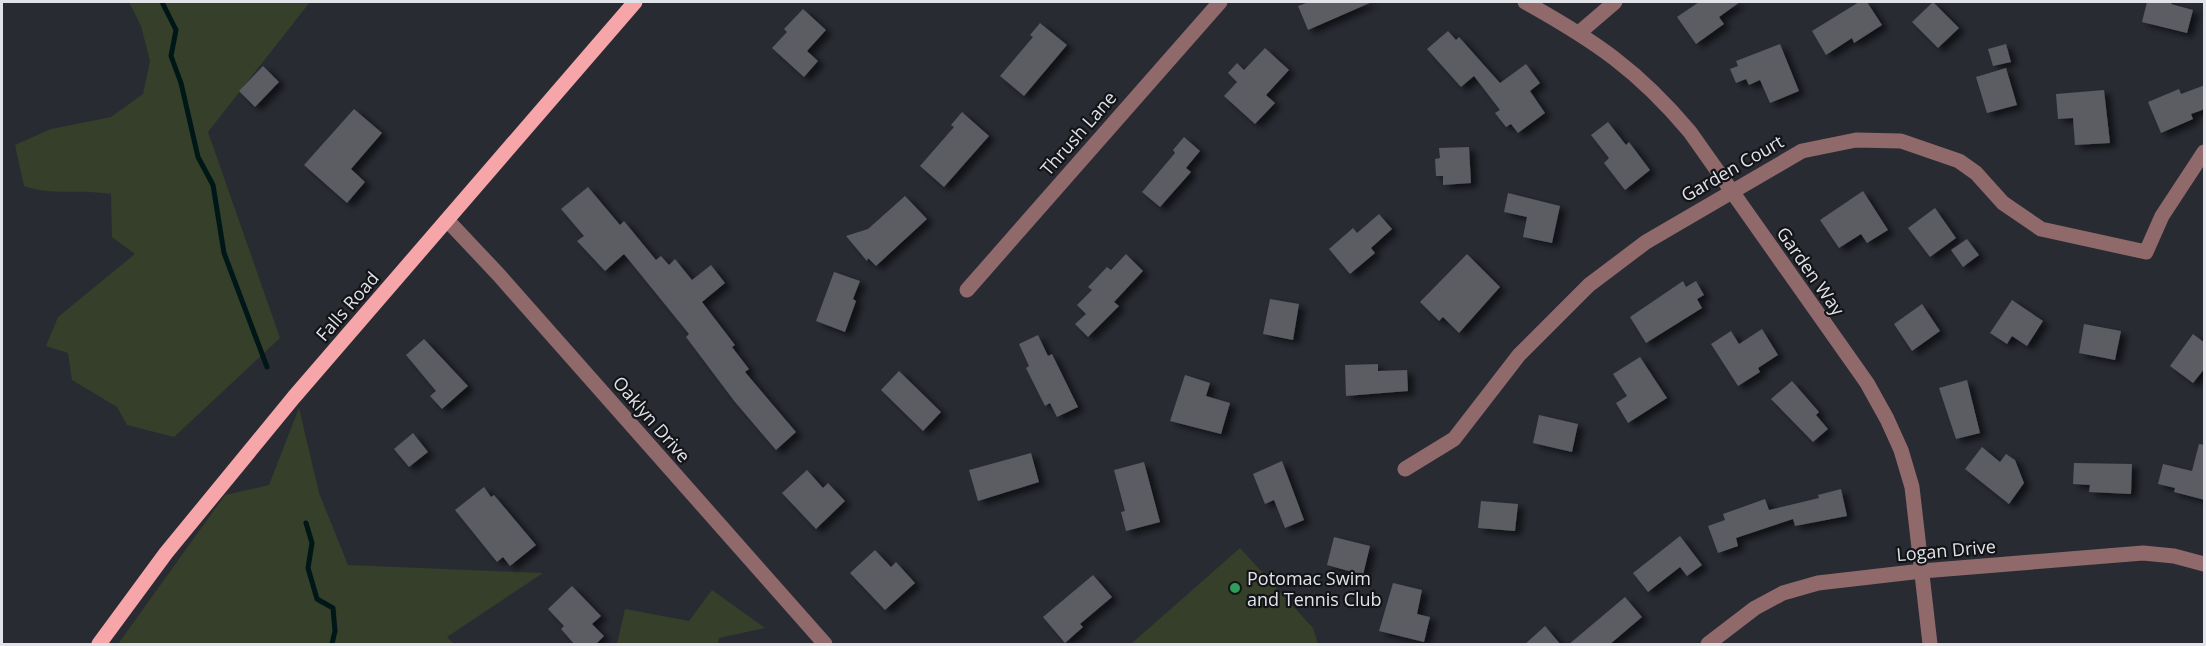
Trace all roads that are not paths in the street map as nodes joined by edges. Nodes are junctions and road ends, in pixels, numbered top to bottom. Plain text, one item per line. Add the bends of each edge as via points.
1 (635, 2) edge
2 (1220, 2) edge
3 (1525, 2) edge
4 (1614, 2) edge
5 (1580, 32) junction
6 (2205, 152) edge
7 (1730, 191) junction
8 (448, 221) junction
9 (967, 290) dead end
10 (1406, 470) dead end
11 (2205, 564) edge
12 (1922, 571) junction
13 (99, 645) edge
14 (825, 645) edge
15 (1708, 645) edge
16 (1930, 645) edge

1 - 8 main road, Falls Road
2 - 9 street, Thrush Lane
3 - 5 street, Garden Way
4 - 5 street
5 - 7 street, Garden Way via 1660,96
6 - 7 street, Garden Court via 2162,216 2146,252 2041,229 2003,203 1976,173 1959,161 1901,141 1856,140 1802,151
7 - 10 street, Garden Court via 1646,242 1589,285 1519,355 1454,439
7 - 12 street, Garden Way via 1867,383 1887,419 1912,487
8 - 13 main road, Falls Road via 294,397 166,553
8 - 14 street, Oaklyn Drive
11 - 12 street, Logan Drive via 2142,553
12 - 15 street, Logan Drive via 1818,583 1783,593 1755,608
12 - 16 street, Garden Way

